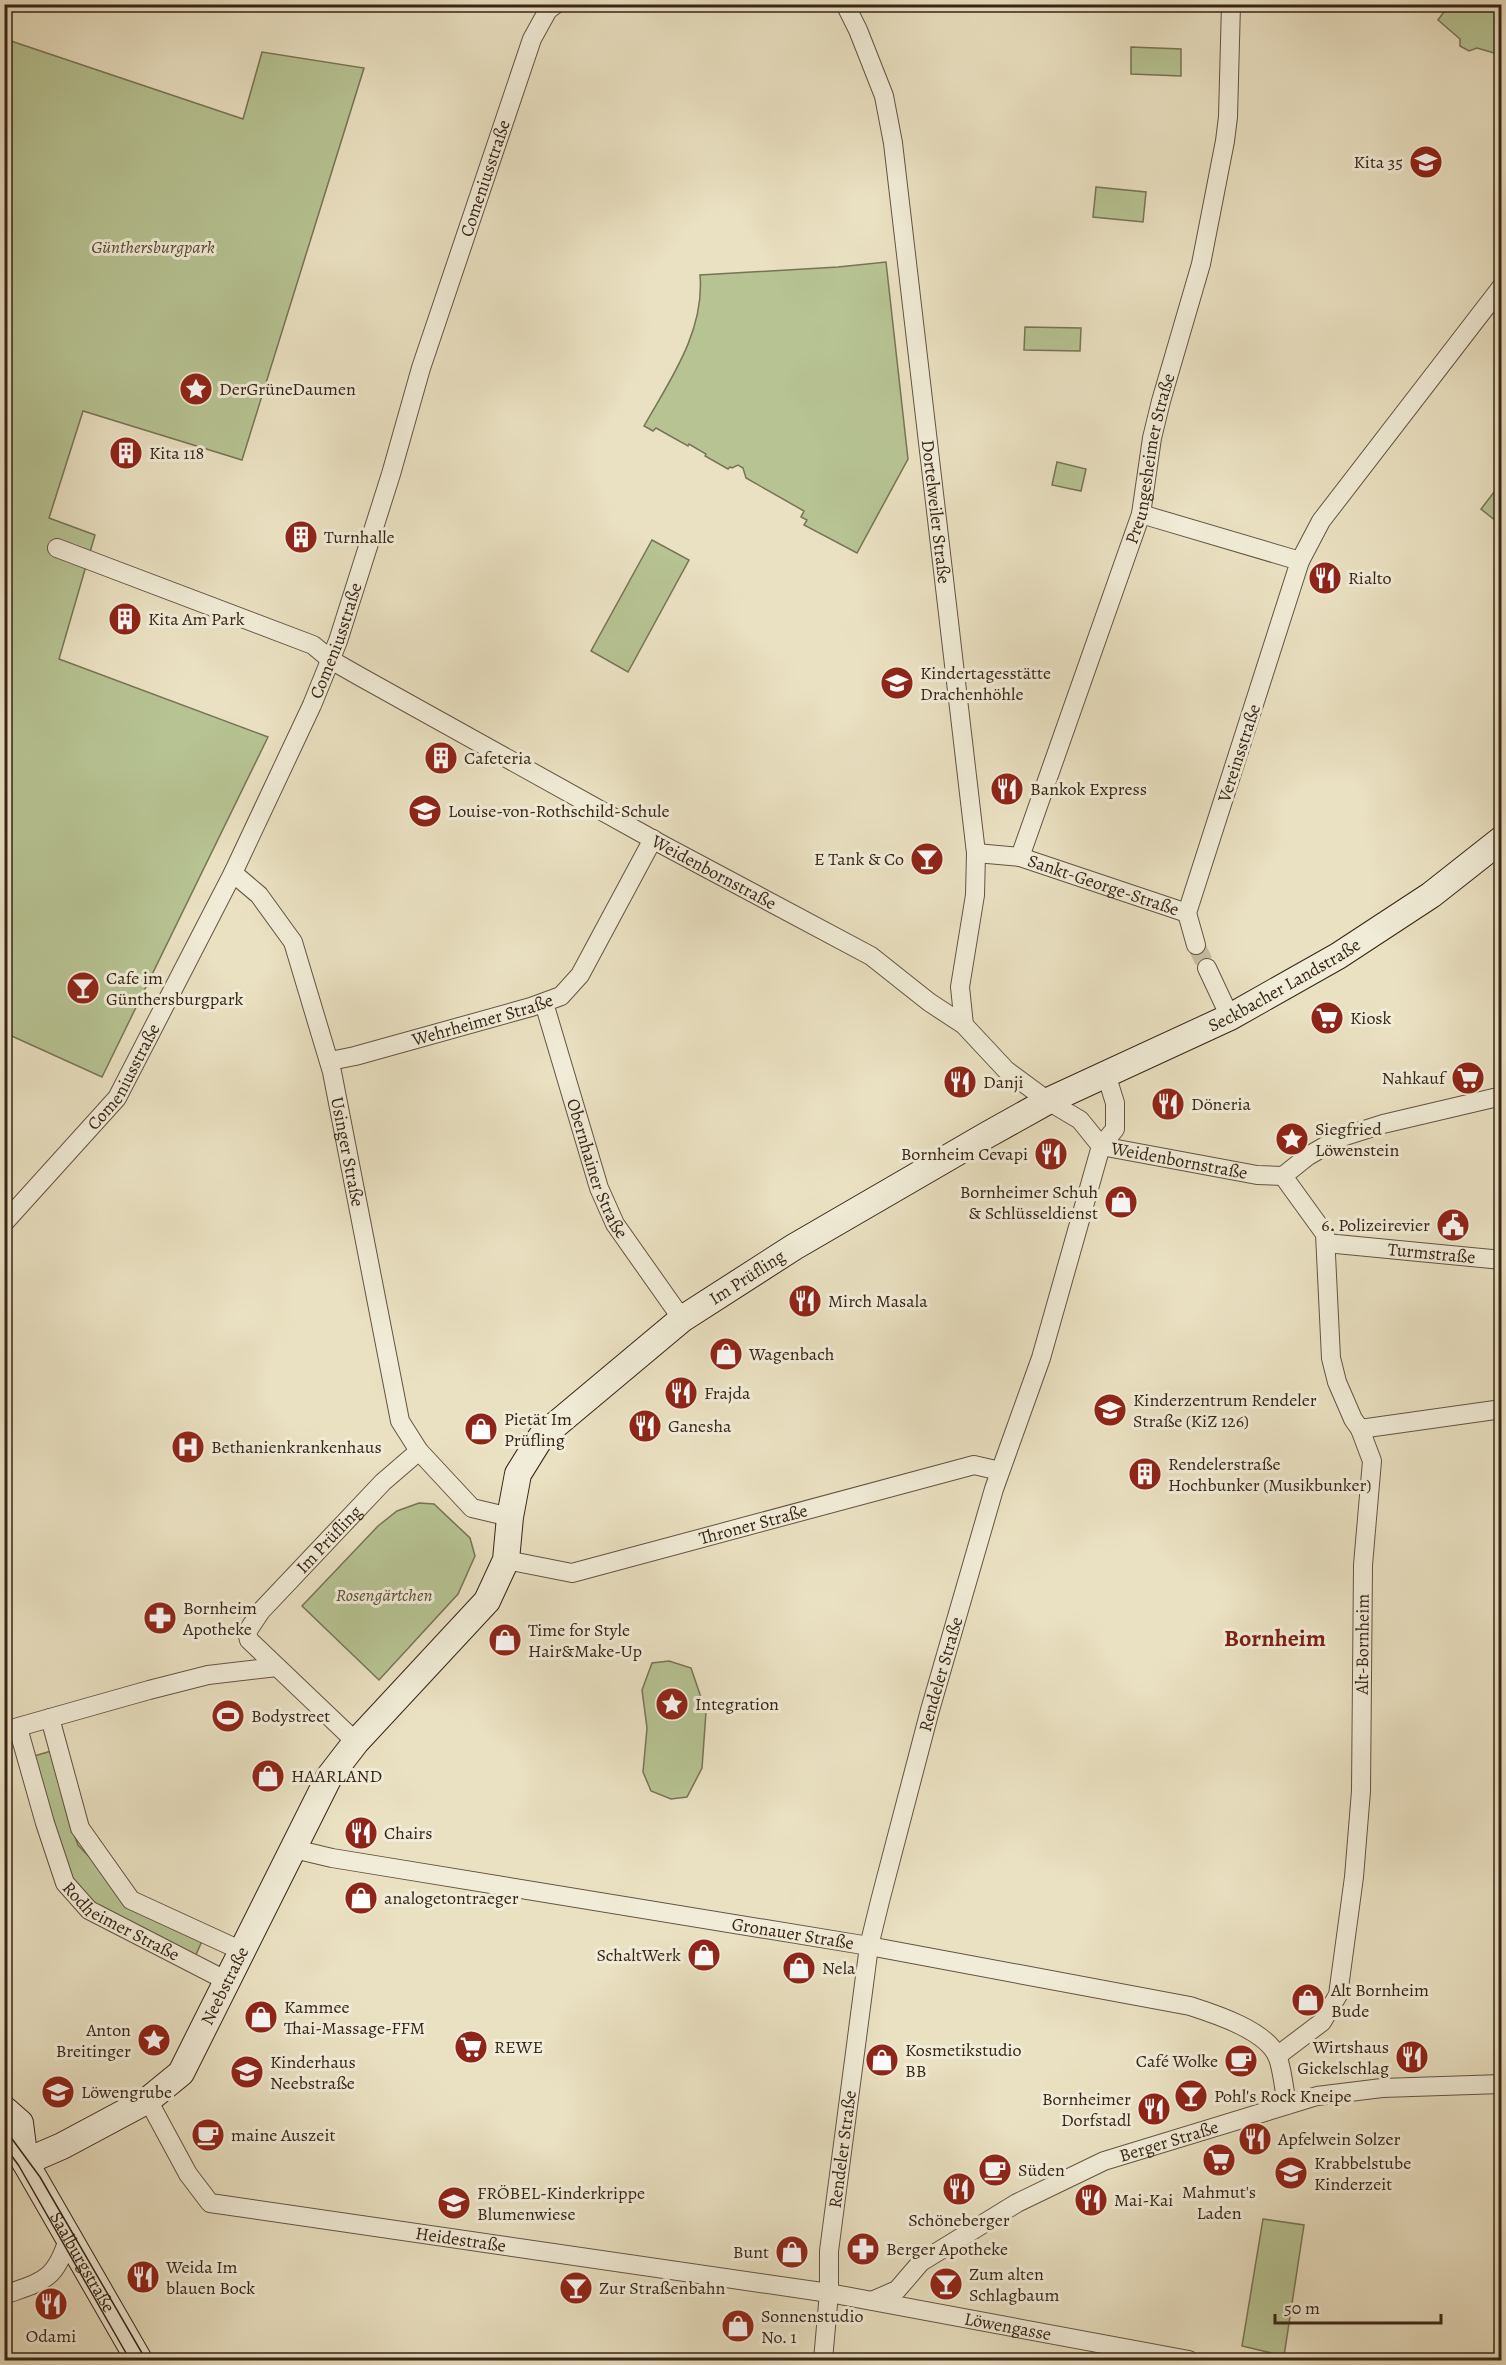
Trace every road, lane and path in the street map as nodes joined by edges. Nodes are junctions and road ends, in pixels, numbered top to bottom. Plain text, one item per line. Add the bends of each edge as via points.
1 (556, 4) edge
2 (845, 4) edge
3 (1231, 4) edge
4 (1502, 286) edge
5 (1141, 514) junction
6 (57, 548) dead end
7 (1300, 561) junction
8 (331, 660) junction
9 (653, 839) junction
10 (1502, 839) edge
11 (976, 853) junction
12 (1020, 857) junction
13 (233, 873) junction
14 (1187, 913) junction
15 (1196, 945) tunnel mouth
16 (1207, 968) tunnel mouth
17 (544, 1004) junction
18 (1230, 1017) junction
19 (964, 1025) junction
20 (330, 1060) junction
21 (1106, 1074) junction
22 (1502, 1096) edge
23 (1048, 1101) junction
24 (1101, 1146) junction
25 (1283, 1176) junction
26 (4, 1223) edge
27 (1326, 1243) junction
28 (1502, 1260) edge
29 (682, 1319) junction
30 (1502, 1409) edge
31 (1360, 1430) junction
32 (419, 1450) junction
33 (1000, 1471) junction
34 (510, 1517) junction
35 (506, 1560) junction
36 (277, 1667) junction
37 (50, 1718) junction
38 (11, 1729) edge
39 (356, 1742) junction
40 (294, 1849) junction
41 (869, 1946) junction
42 (242, 1951) junction
43 (227, 1981) junction
44 (1277, 2056) junction
45 (1502, 2084) edge
46 (148, 2100) junction
47 (1287, 2105) junction
48 (4, 2109) edge
49 (15, 2156) edge
50 (68, 2239) junction
51 (829, 2293) junction
52 (4, 2295) edge
53 (874, 2301) junction
54 (139, 2361) edge
55 (823, 2361) edge
56 (1189, 2361) edge

1 - 8 street, Comeniusstraße via 548,10 532,39 421,368
2 - 11 street, Dortelweiler Straße via 884,96 893,143
3 - 5 street, Preungesheimer Straße via 1226,141 1201,264 1152,438
4 - 7 street, Vereinsstraße via 1321,521
5 - 7 street
5 - 12 street, Preungesheimer Straße
6 - 8 street, Weidenbornstraße via 313,645
7 - 14 street, Vereinsstraße
8 - 9 street, Weidenbornstraße
8 - 13 street, Comeniusstraße
9 - 17 street, Wehrheimer Straße via 580,975 561,996
9 - 19 street, Weidenbornstraße via 871,956
10 - 18 main road, Seckbacher Landstraße via 1431,895 1338,956
11 - 12 street
11 - 19 street, Dortelweiler Straße via 975,895 960,987
12 - 14 street, Sankt-George-Straße
13 - 20 street, Usinger Straße via 259,895 293,942
13 - 26 street, Comeniusstraße via 117,1098
14 - 15 street
16 - 18 street
17 - 20 street, Wehrheimer Straße
17 - 29 street, Obernhainer Straße via 599,1188 615,1224
18 - 21 main road, Seckbacher Landstraße
19 - 23 street, Weidenbornstraße via 1006,1070
20 - 32 street, Usinger Straße via 400,1421
21 - 23 main road, Seckbacher Landstraße
21 - 24 street, Rendeler Straße via 1115,1103 1115,1129
22 - 25 street via 1339,1138
23 - 24 street, Weidenbornstraße via 1080,1120
23 - 29 main road, Im Prüfling via 804,1241
24 - 25 street, Weidenbornstraße via 1257,1175
24 - 33 street, Rendeler Straße via 1041,1358
25 - 27 street, Alt-Bornheim via 1325,1234
27 - 28 street, Turmstraße
27 - 31 street, Alt-Bornheim via 1331,1358 1337,1382
29 - 34 main road, Im Prüfling via 541,1437 518,1474
30 - 31 street
31 - 44 street, Alt-Bornheim via 1372,1461 1363,1565 1361,1791 1354,1877 1338,1995 1322,2022
32 - 34 street via 472,1508
32 - 36 street, Im Prüfling via 382,1482 251,1624 249,1640
33 - 35 street, Throner Straße via 974,1465 572,1572
33 - 41 street, Rendeler Straße via 930,1710
34 - 35 main road, Im Prüfling
35 - 39 main road, Im Prüfling via 487,1601
36 - 37 street via 208,1676
36 - 39 street, Im Prüfling
37 - 38 street
37 - 42 street, Rodheimer Straße via 80,1828 131,1900
38 - 43 street, Rodheimer Straße via 65,1883 89,1910
39 - 40 main road, Neebstraße via 329,1777
40 - 41 street, Gronauer Straße
40 - 42 main road, Neebstraße
41 - 44 street, Gronauer Straße via 1190,2006 1227,2018 1263,2040
41 - 51 street, Rendeler Straße via 829,2251
42 - 43 main road, Neebstraße
43 - 46 main road, Neebstraße via 181,2073
44 - 47 street
45 - 47 street, Berger Straße via 1382,2088 1317,2096
46 - 49 main road, Neebstraße via 62,2146
46 - 51 street, Heidestraße via 188,2174 210,2203
47 - 53 street, Berger Straße via 1104,2161 1017,2203 921,2262 897,2290
48 - 49 main road, Saalburgstraße via 20,2124
49 - 50 main road, Saalburgstraße
50 - 52 street via 52,2274
50 - 54 main road, Saalburgstraße
51 - 53 street, Löwengasse
51 - 55 street, Rendeler Straße
53 - 56 street, Löwengasse

